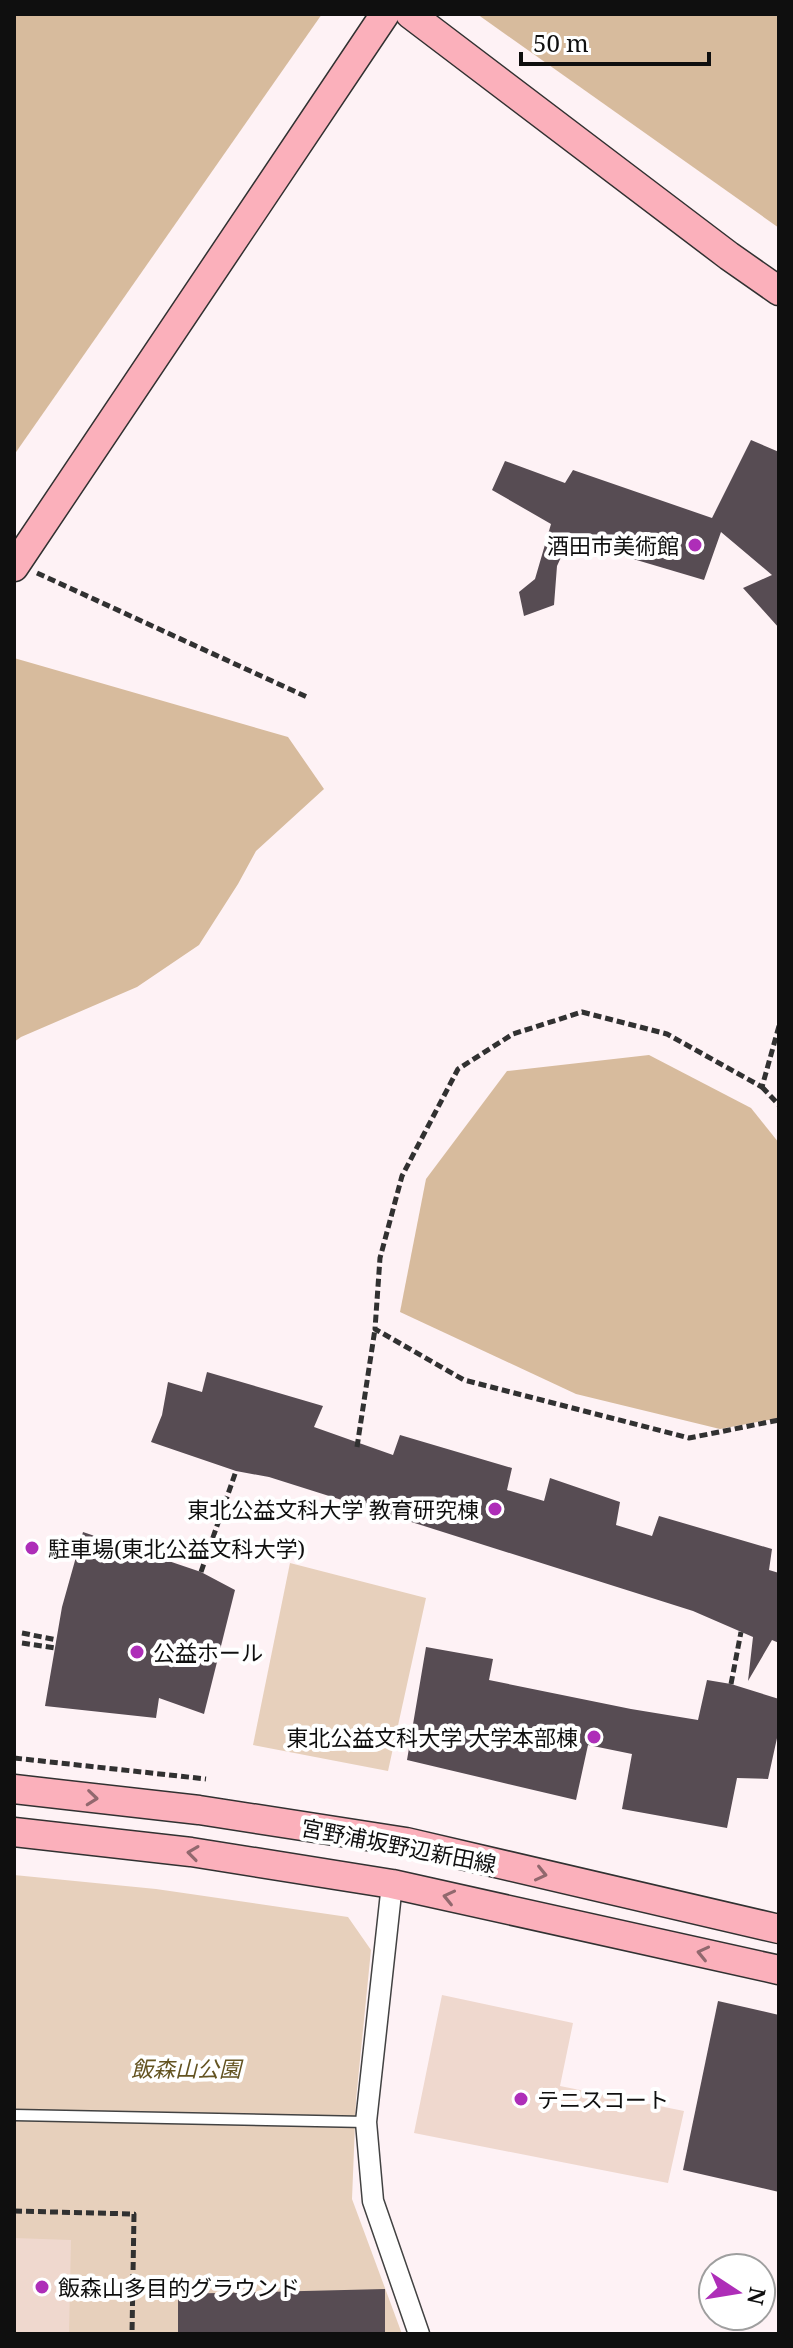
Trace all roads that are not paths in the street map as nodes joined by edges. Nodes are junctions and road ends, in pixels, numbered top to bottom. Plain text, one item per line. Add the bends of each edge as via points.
1 (385, 14) edge
2 (410, 14) edge
3 (779, 291) edge
4 (16, 566) edge
5 (14, 1789) edge
6 (14, 1832) edge
7 (392, 1884) junction
8 (779, 1929) edge
9 (779, 1970) edge
10 (14, 2115) edge
11 (366, 2122) junction
12 (419, 2334) edge

1 - 4 main road
2 - 3 main road
5 -> 8 main road, 宮野浦坂野辺新田線 via 406,1842
7 -> 6 main road, 宮野浦坂野辺新田線 via 191,1852
9 -> 7 main road, 宮野浦坂野辺新田線
7 - 11 street
10 - 11 lane
11 - 12 street via 373,2201

